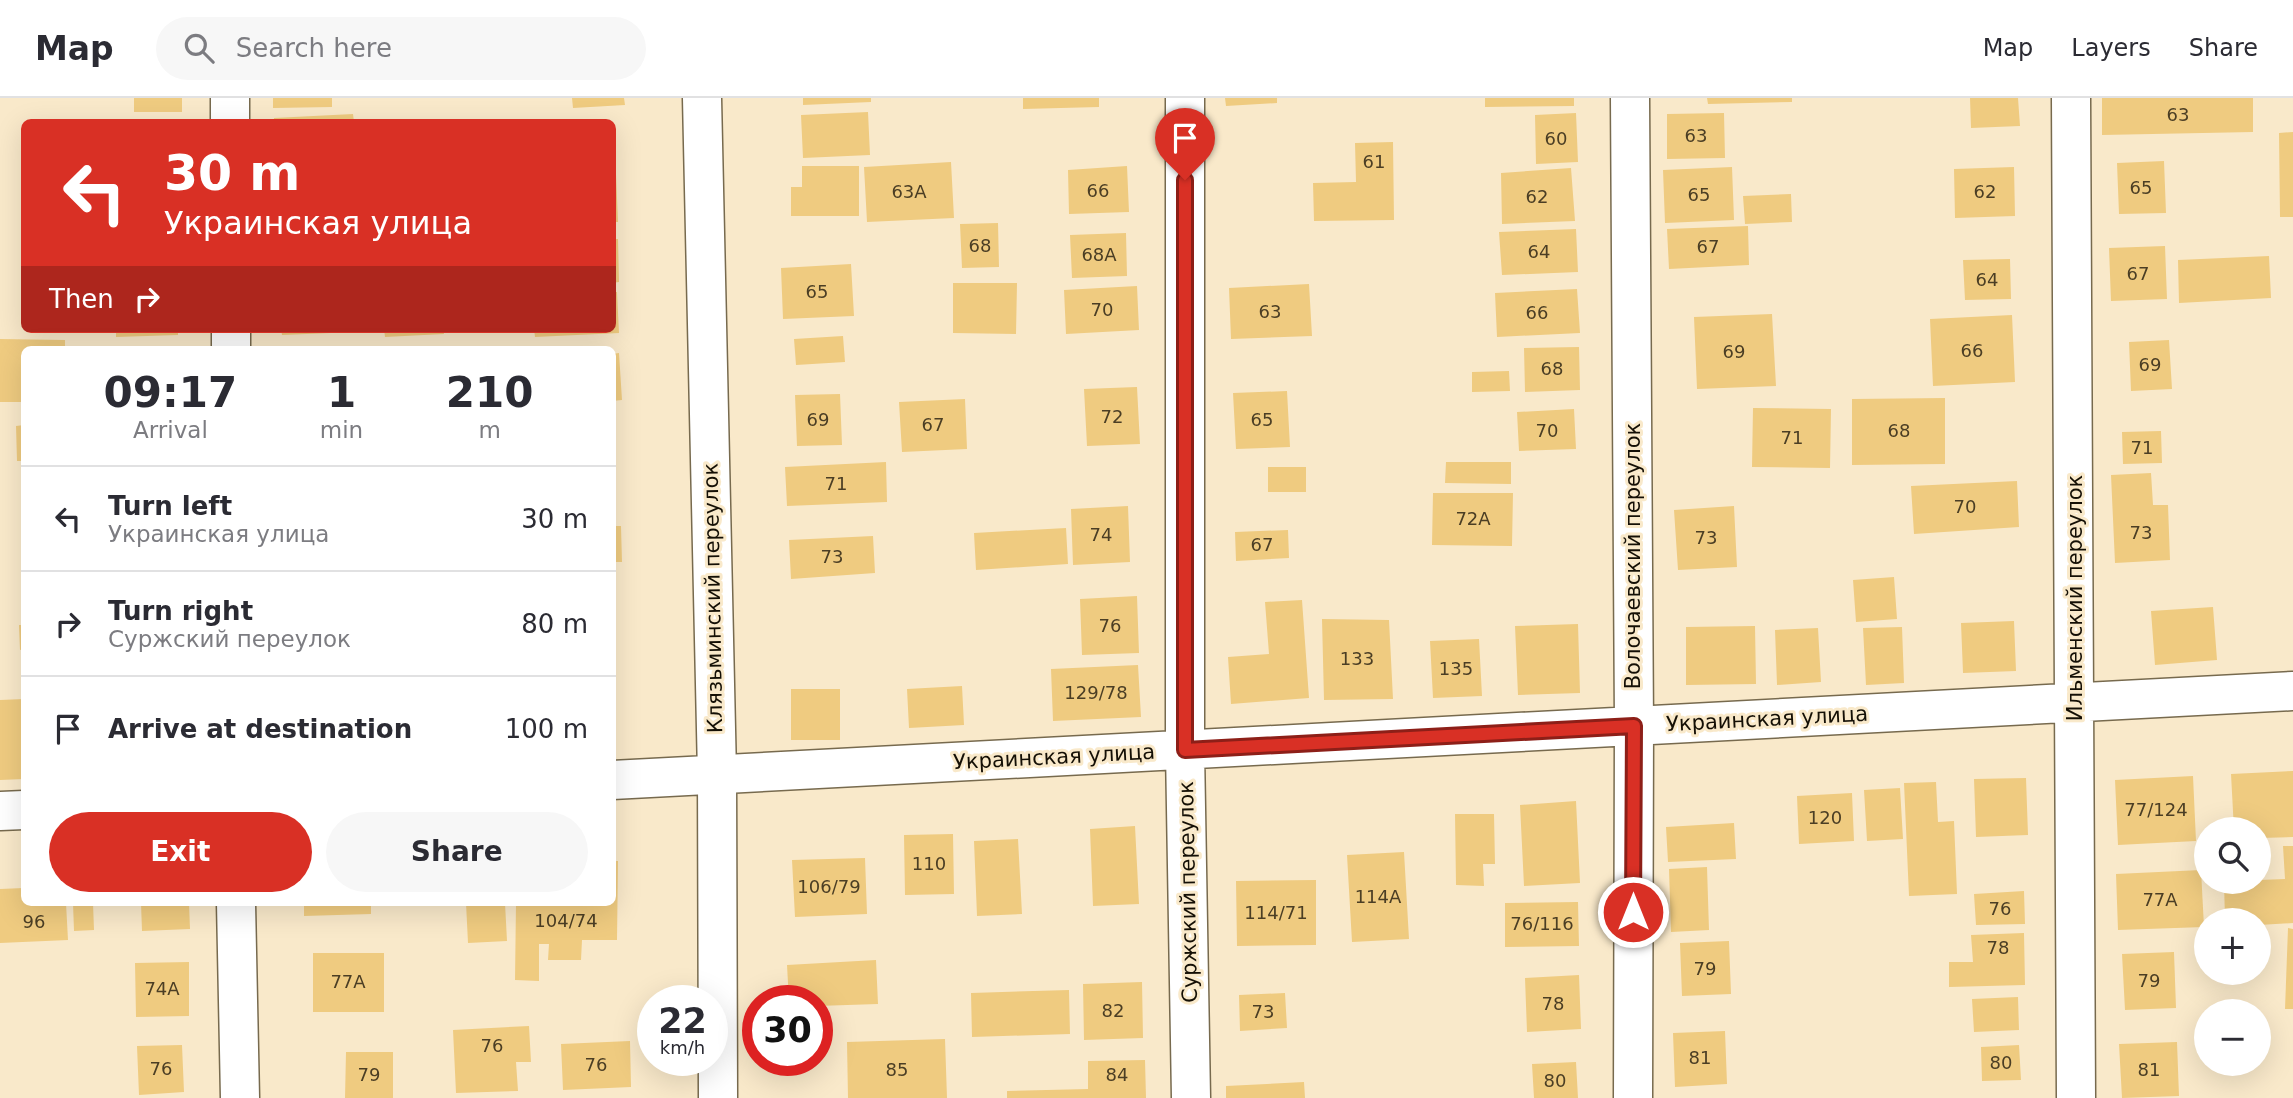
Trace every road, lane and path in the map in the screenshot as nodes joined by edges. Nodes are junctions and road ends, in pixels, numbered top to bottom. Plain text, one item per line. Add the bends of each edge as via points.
1 (230, 98) edge
2 (702, 98) edge
3 (1185, 98) edge
4 (1630, 98) edge
5 (2071, 98) edge
6 (230, 119) edge
7 (2293, 691) edge
8 (2075, 703) junction
9 (1634, 726) junction
10 (1185, 750) junction
11 (717, 774) junction
12 (616, 780) edge
13 (21, 810) edge
14 (0, 811) edge
15 (236, 906) edge
16 (240, 1098) edge
17 (718, 1098) edge
18 (1191, 1098) edge
19 (1633, 1098) edge
20 (2076, 1098) edge

1 - 6 street
2 - 11 street, Клязьминский переулок
3 - 10 street, Суржский переулок
4 - 9 street, Волочаевский переулок
5 - 8 street, Ильменский переулок
7 - 8 street, Украинская улица
8 - 9 street, Украинская улица
8 - 20 street, Ильменский переулок
9 - 10 street, Украинская улица
9 - 19 street, Волочаевский переулок
10 - 11 street, Украинская улица
10 - 18 street, Суржский переулок
11 - 12 street, Украинская улица
11 - 17 street, Клязьминский переулок
13 - 14 street
15 - 16 street

